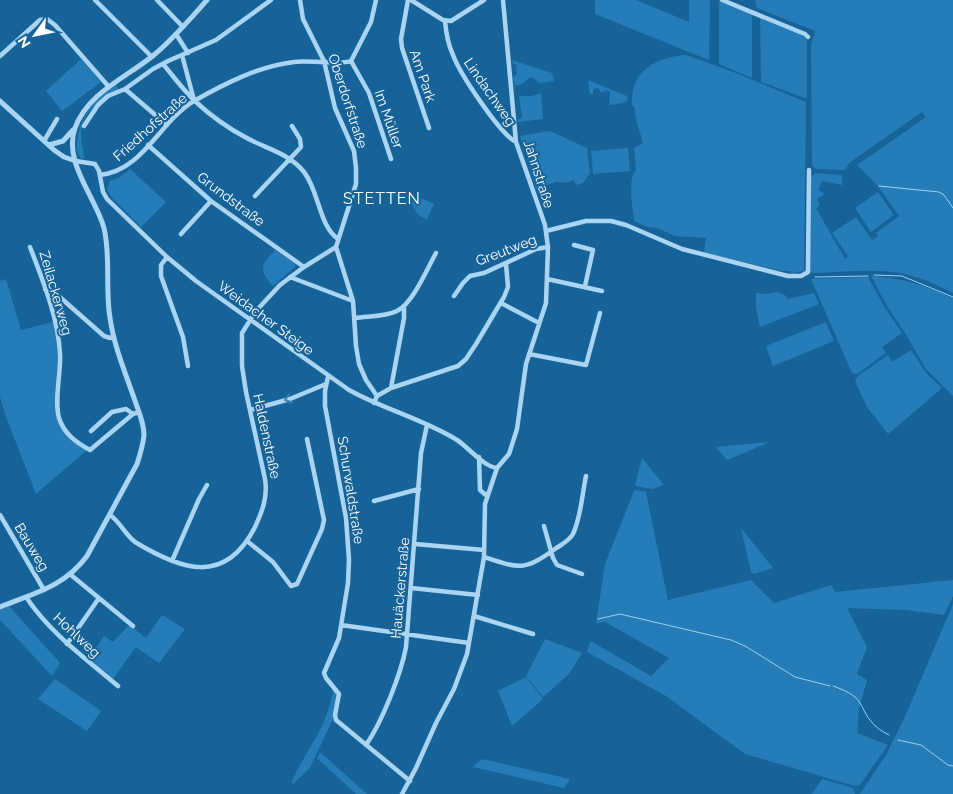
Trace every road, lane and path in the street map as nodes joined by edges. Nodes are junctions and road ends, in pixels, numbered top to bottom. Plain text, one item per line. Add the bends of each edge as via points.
1 (95, 0) edge
2 (157, 0) edge
3 (207, 0) edge
4 (271, 0) edge
5 (300, 0) edge
6 (376, 0) edge
7 (409, 0) edge
8 (484, 0) edge
9 (503, 0) edge
10 (722, 0) edge
11 (445, 21) junction
12 (183, 27) junction
13 (176, 34) junction
14 (808, 37) dead end
15 (185, 54) junction
16 (0, 56) edge
17 (152, 57) junction
18 (324, 61) junction
19 (351, 61) junction
20 (163, 64) junction
21 (125, 76) junction
22 (131, 85) junction
23 (109, 87) junction
24 (124, 89) junction
25 (0, 101) edge
26 (194, 101) junction
27 (57, 119) dead end
28 (167, 125) junction
29 (84, 126) dead end
30 (292, 126) dead end
31 (75, 127) junction
32 (429, 128) dead end
33 (516, 142) junction
34 (46, 143) junction
35 (148, 145) junction
36 (290, 159) junction
37 (390, 159) dead end
38 (76, 161) junction
39 (809, 170) dead end
40 (100, 175) junction
41 (254, 196) dead end
42 (211, 201) junction
43 (546, 231) junction
44 (181, 234) dead end
45 (338, 240) junction
46 (574, 245) dead end
47 (30, 247) dead end
48 (336, 247) junction
49 (548, 247) junction
50 (436, 253) dead end
51 (167, 257) junction
52 (506, 264) junction
53 (304, 267) junction
54 (290, 277) junction
55 (547, 279) junction
56 (585, 286) junction
57 (45, 290) junction
58 (602, 290) dead end
59 (454, 296) dead end
60 (354, 301) junction
61 (501, 303) junction
62 (404, 306) junction
63 (600, 313) dead end
64 (355, 318) junction
65 (249, 320) junction
66 (540, 323) junction
67 (114, 337) junction
68 (529, 354) junction
69 (188, 366) dead end
70 (328, 377) junction
71 (326, 384) junction
72 (391, 388) junction
73 (378, 396) junction
74 (374, 403) junction
75 (250, 410) junction
76 (136, 413) junction
77 (427, 425) junction
78 (92, 431) dead end
79 (307, 439) dead end
80 (479, 458) junction
81 (497, 468) junction
82 (586, 476) dead end
83 (207, 485) dead end
84 (418, 489) junction
85 (487, 496) junction
86 (374, 501) dead end
87 (0, 515) edge
88 (110, 515) junction
89 (544, 526) dead end
90 (247, 542) junction
91 (415, 544) junction
92 (484, 550) junction
93 (551, 552) junction
94 (484, 557) junction
95 (172, 561) junction
96 (582, 574) dead end
97 (71, 575) junction
98 (411, 588) junction
99 (44, 590) junction
100 (478, 595) junction
101 (26, 597) junction
102 (99, 598) junction
103 (0, 607) edge
104 (474, 616) junction
105 (342, 625) junction
106 (133, 626) dead end
107 (408, 634) junction
108 (533, 634) dead end
109 (469, 643) junction
110 (66, 644) junction
111 (118, 686) dead end
112 (366, 745) junction
113 (410, 781) junction
114 (402, 794) edge

1 - 17 street
2 - 12 street
3 - 12 street
4 - 15 street via 223,35
5 - 18 street, Oberdorfstraße via 305,25
6 - 19 street via 371,22
7 - 11 street
7 - 32 street, Am Park via 402,48
8 - 11 street via 455,20
9 - 33 street, Jahnstraße
10 - 14 street
11 - 33 street, Lindachweg via 450,48 461,73 507,136
12 - 13 street
13 - 15 street
13 - 17 street
15 - 20 street
15 - 26 street
16 - 23 street via 40,20 47,19
17 - 21 street
18 - 19 street, Friedhofstraße
18 - 26 street, Friedhofstraße via 294,61 266,69
18 - 45 street, Oberdorfstraße via 335,108 354,152 356,168 353,200
19 - 37 street, Im Müller via 369,93
20 - 22 street
20 - 26 street
21 - 22 street
21 - 23 street
22 - 24 street
23 - 31 street via 87,106
24 - 28 street
24 - 29 street via 102,100
25 - 34 street
26 - 28 street, Friedhofstraße
26 - 36 street via 242,135
27 - 34 street
28 - 35 street, Friedhofstraße
30 - 36 street via 302,144
31 - 34 street via 64,141
31 - 38 street
33 - 43 street, Jahnstraße
34 - 38 street via 64,157
35 - 40 street, Friedhofstraße via 120,170
35 - 42 street, Grundstraße
36 - 41 street
36 - 45 street via 311,181 329,231
38 - 40 street via 94,164
38 - 67 street via 104,229
39 - 43 street via 808,272 801,276 788,276 688,251 612,221 586,221
40 - 51 street, Weidacher Steige via 102,192 107,199
42 - 44 street
42 - 53 street, Grundstraße
43 - 49 street, Jahnstraße
45 - 48 street, Oberdorfstraße
46 - 56 street via 594,250
47 - 57 street, Zeilackerweg
48 - 53 street
48 - 60 street
49 - 52 street, Greutweg via 536,249
49 - 55 street, Jahnstraße
50 - 62 street
51 - 65 street, Weidacher Steige
51 - 69 street via 161,265 161,276 183,337
52 - 59 street, Greutweg via 470,276
52 - 61 street via 508,286
53 - 54 street
54 - 60 street
54 - 65 street
55 - 56 street
55 - 66 street, Jahnstraße via 546,303
56 - 58 street
57 - 67 street via 54,292 104,336
57 - 76 street, Zeilackerweg via 59,344 59,419 70,437 90,450
60 - 64 street
61 - 66 street
61 - 72 street via 458,366
62 - 64 street via 390,313
62 - 72 street
63 - 68 street via 586,366
64 - 73 street via 359,364
65 - 70 street, Weidacher Steige
65 - 75 street, Haldenstraße via 242,338 243,374
66 - 68 street, Jahnstraße
67 - 76 street
68 - 81 street, Jahnstraße via 517,429 509,454
70 - 71 street, Schurwaldstraße
70 - 74 street, Weidacher Steige
71 -> 75 street via 290,399
71 - 105 street, Schurwaldstraße via 325,406 348,538 349,571
72 - 73 street
73 - 74 street
74 - 77 street, Weidacher Steige
75 - 90 street, Haldenstraße via 266,492 265,503
76 - 78 street via 116,410
76 - 88 street via 144,432 141,453
77 - 80 street, Weidacher Steige via 458,441
77 - 84 street, Hauäckerstraße
79 - 90 street via 324,520 297,584 291,586 273,562
80 - 81 street, Weidacher Steige
80 - 85 street via 480,490
81 - 85 street, Jahnstraße
82 - 93 street via 572,535
83 - 95 street
84 - 86 street
84 - 91 street, Hauäckerstraße
85 - 92 street
87 - 99 street, Bauweg
88 - 95 street, Haldenstraße via 135,542
88 - 97 street via 88,556
89 - 93 street
90 - 95 street, Haldenstraße via 230,558 207,567 191,568
91 - 92 street
91 - 98 street, Hauäckerstraße
92 - 94 street
93 - 94 street via 526,566 508,565
93 - 96 street via 557,565
94 - 100 street
97 - 99 street
97 - 102 street
98 - 100 street
98 - 107 street, Hauäckerstraße
99 - 101 street
100 - 104 street
101 - 103 street
101 - 110 street, Hohlweg
102 - 106 street
102 - 110 street
104 - 108 street
104 - 109 street
105 - 107 street
105 - 112 street, Schurwaldstraße via 324,673 339,694 335,718
107 - 109 street
107 - 112 street, Hauäckerstraße via 398,677
109 - 113 street via 454,689
110 - 111 street, Hohlweg
112 - 113 street
113 - 114 street

